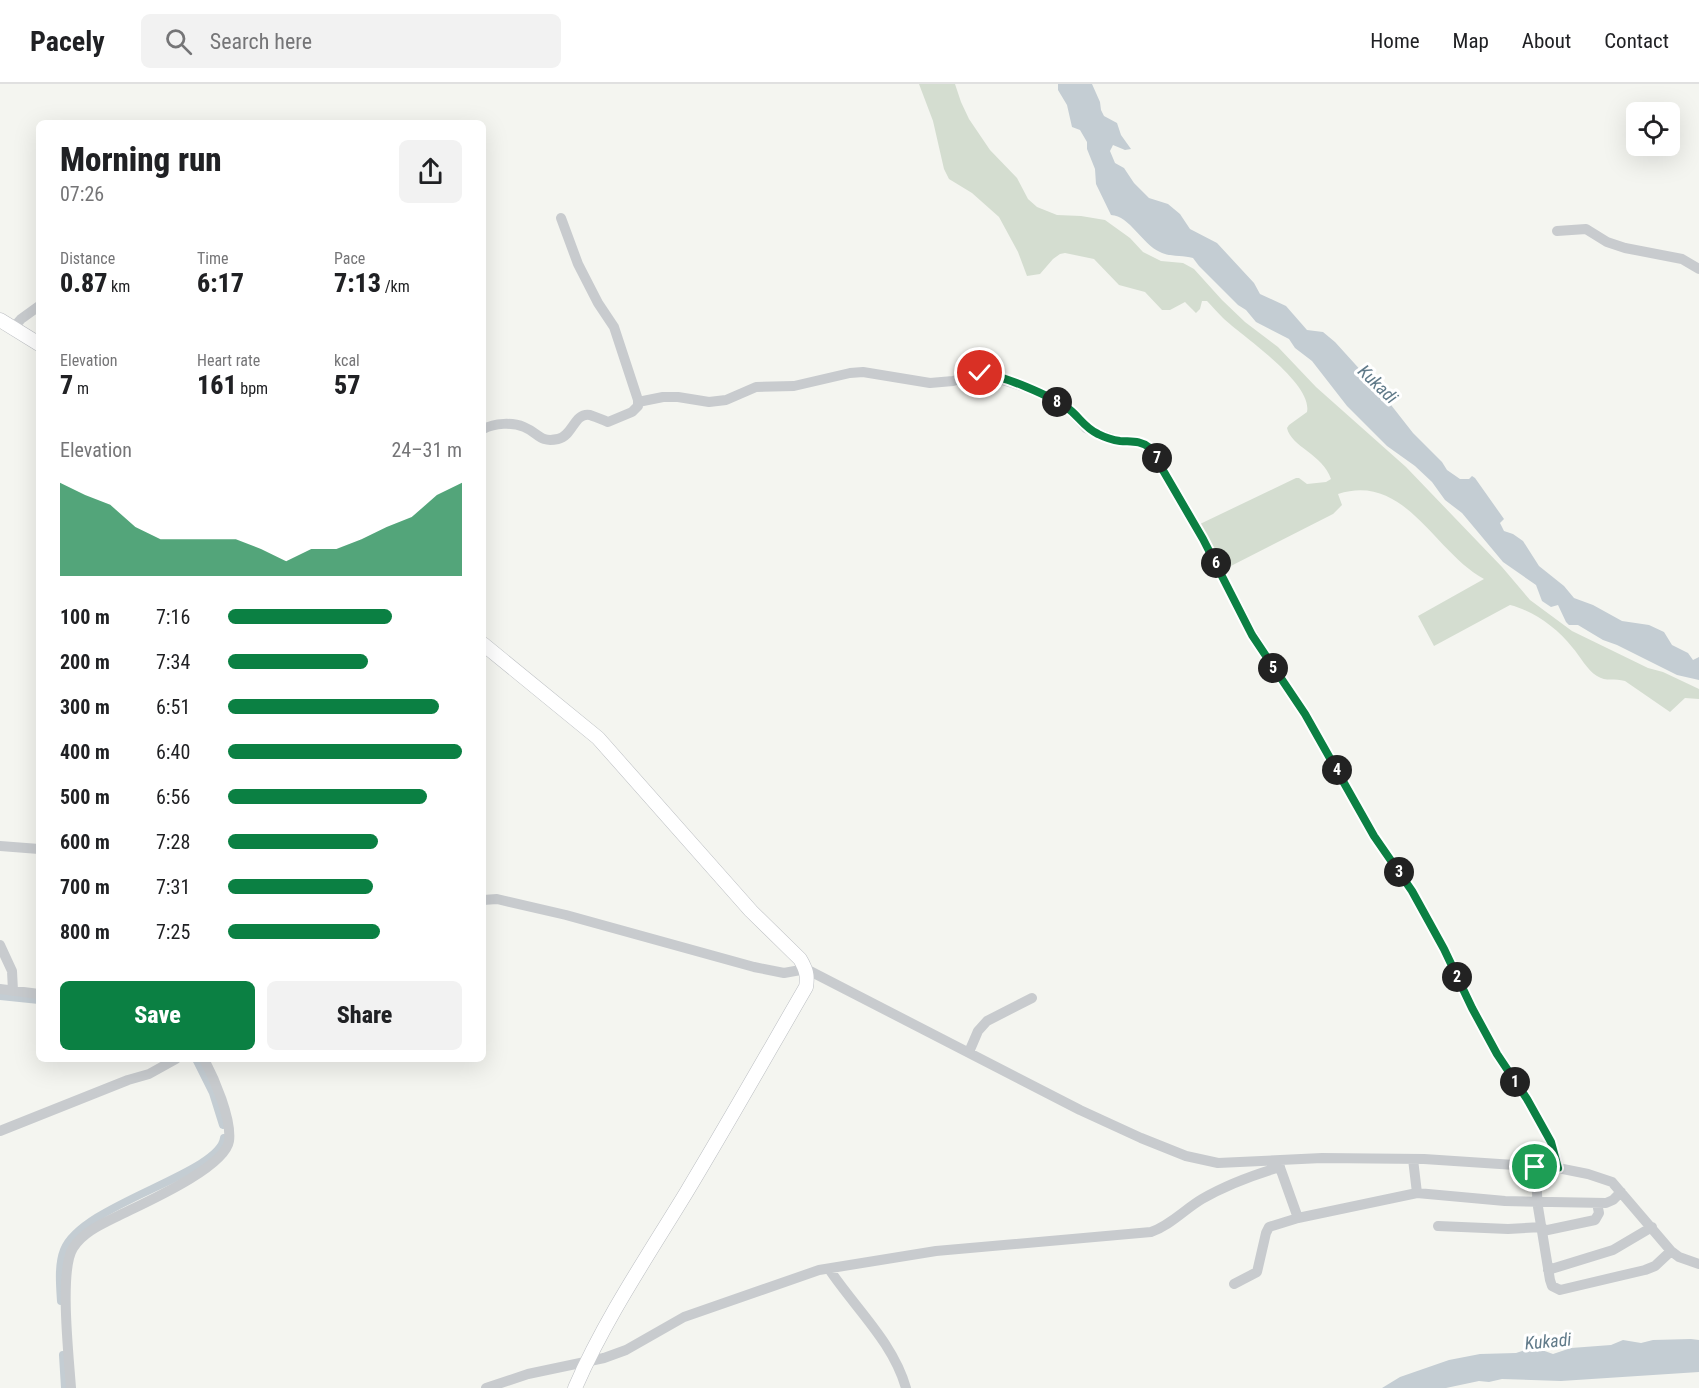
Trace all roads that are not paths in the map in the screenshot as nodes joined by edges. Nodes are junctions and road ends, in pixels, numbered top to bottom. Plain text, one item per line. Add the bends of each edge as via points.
1 (561, 218) dead end
2 (1557, 231) dead end
3 (1699, 269) edge
4 (36, 308) edge
5 (0, 320) edge
6 (14, 327) junction
7 (36, 342) edge
8 (638, 402) junction
9 (486, 428) edge
10 (486, 646) edge
11 (0, 846) edge
12 (36, 849) edge
13 (486, 900) edge
14 (0, 945) edge
15 (806, 969) junction
16 (0, 989) edge
17 (14, 991) junction
18 (36, 994) edge
19 (1032, 998) dead end
20 (969, 1052) junction
21 (171, 1062) edge
22 (205, 1062) edge
23 (0, 1131) edge
24 (1413, 1159) junction
25 (1279, 1164) junction
26 (1535, 1167) junction
27 (1558, 1168) junction
28 (1621, 1192) junction
29 (1417, 1193) junction
30 (1538, 1201) junction
31 (1597, 1203) junction
32 (1298, 1218) junction
33 (1438, 1226) dead end
34 (1652, 1227) junction
35 (1542, 1229) junction
36 (1671, 1251) junction
37 (1699, 1264) edge
38 (829, 1269) junction
39 (1548, 1270) junction
40 (1234, 1284) dead end
41 (587, 1361) junction
42 (71, 1388) edge
43 (486, 1388) edge
44 (575, 1388) edge
45 (906, 1388) edge

1 - 8 street via 578,264 614,327
2 - 3 street via 1586,230 1607,242 1682,259
4 - 6 street
5 - 6 main road
6 - 7 main road
8 - 9 street via 636,409 608,422 581,416 559,439 547,440 525,427 499,423
8 - 27 street via 663,397 726,400 756,387 794,386 850,373 930,383 980,373 1055,400 1096,433 1119,441 1137,441 1150,448 1252,635 1305,714 1374,836 1412,891 1497,1054 1551,1142
10 - 15 main road via 598,738
11 - 12 street
13 - 15 street via 566,915 763,969 784,973
14 - 17 street via 12,971
15 - 20 street
15 - 41 main road via 806,987
16 - 17 street
17 - 18 street
19 - 20 street via 987,1022 978,1031
20 - 25 street via 1080,1110 1186,1156 1218,1163
21 - 23 street via 149,1074
22 - 42 street via 222,1101 229,1130 227,1149 209,1166 175,1187 94,1228 73,1248 66,1274
24 - 25 street via 1322,1158
24 - 26 street
24 - 29 street
25 - 32 street
25 - 38 street via 1203,1198 1151,1232 936,1251
26 - 27 street
26 - 30 street
27 - 28 street via 1607,1180
28 - 31 street via 1606,1203
28 - 34 street
29 - 30 street
29 - 32 street
30 - 31 street
30 - 35 street
31 - 35 street via 1599,1213 1595,1220
32 - 40 street via 1269,1227 1257,1272
33 - 35 street
34 - 36 street
34 - 39 street via 1613,1250
35 - 39 street
36 - 37 street
36 - 39 street via 1646,1270 1560,1290 1552,1286
38 - 41 street via 684,1317 626,1350
38 - 45 street via 871,1323
41 - 43 street
41 - 44 main road

